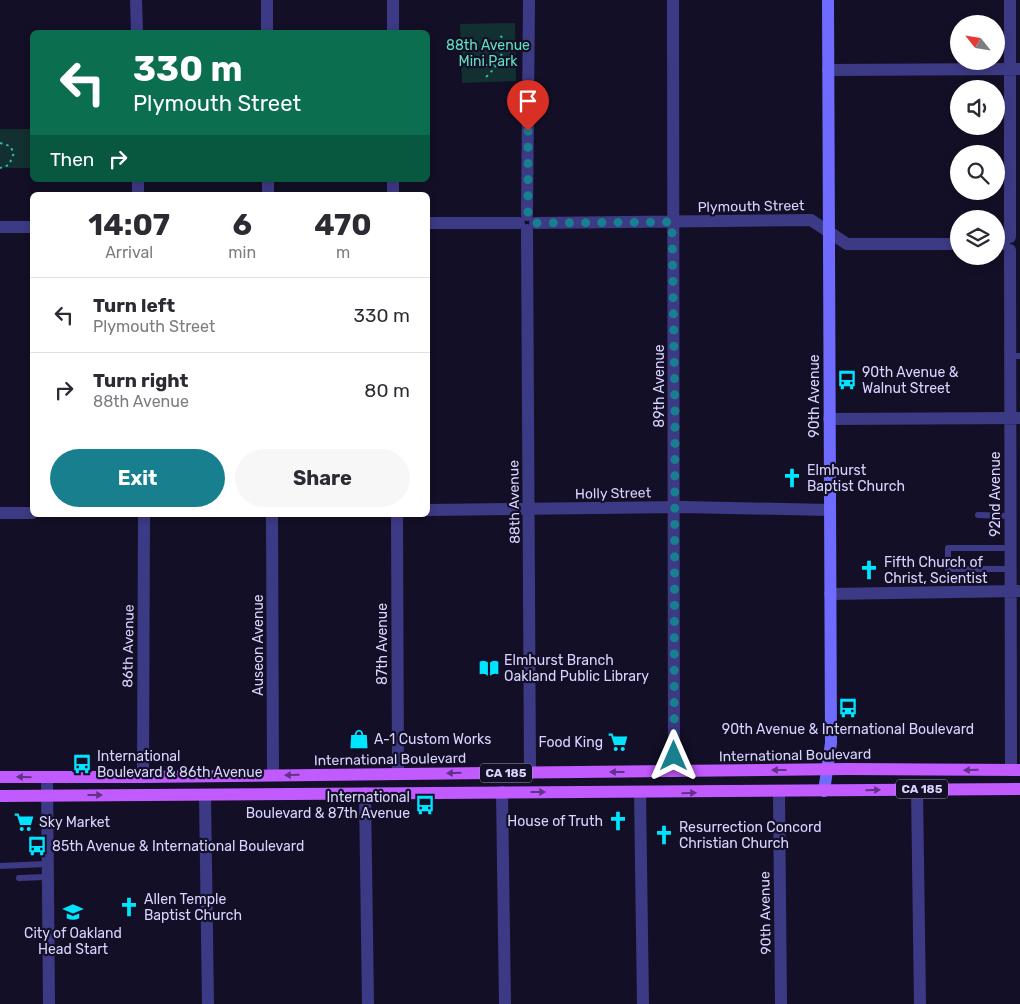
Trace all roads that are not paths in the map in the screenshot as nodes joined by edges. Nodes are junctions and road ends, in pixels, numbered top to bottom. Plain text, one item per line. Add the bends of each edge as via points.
1 (136, 0) edge
2 (267, 0) edge
3 (393, 0) edge
4 (529, 0) edge
5 (672, 0) edge
6 (828, 0) edge
7 (1010, 0) edge
8 (137, 30) edge
9 (267, 30) edge
10 (393, 30) edge
11 (1015, 69) edge
12 (828, 70) junction
13 (672, 222) junction
14 (527, 223) junction
15 (430, 224) edge
16 (0, 227) edge
17 (30, 227) edge
18 (828, 232) junction
19 (950, 244) edge
20 (1009, 244) edge
21 (1015, 356) edge
22 (1015, 418) edge
23 (829, 419) junction
24 (675, 507) junction
25 (430, 510) edge
26 (530, 510) junction
27 (830, 510) junction
28 (0, 513) edge
29 (30, 513) edge
30 (978, 515) dead end
31 (1009, 516) junction
32 (144, 517) edge
33 (272, 517) edge
34 (397, 517) edge
35 (1009, 548) junction
36 (1010, 569) junction
37 (1015, 591) edge
38 (830, 594) junction
39 (828, 770) junction
40 (1016, 770) edge
41 (674, 772) junction
42 (530, 773) junction
43 (398, 774) junction
44 (273, 775) junction
45 (0, 777) edge
46 (47, 778) junction
47 (143, 778) junction
48 (916, 789) junction
49 (1020, 789) edge
50 (824, 791) junction
51 (502, 792) junction
52 (779, 792) junction
53 (365, 793) junction
54 (640, 793) junction
55 (205, 795) junction
56 (0, 796) edge
57 (47, 796) junction
58 (46, 864) junction
59 (0, 866) edge
60 (46, 877) junction
61 (19, 878) dead end
62 (49, 1004) edge
63 (208, 1004) edge
64 (368, 1004) edge
65 (505, 1004) edge
66 (643, 1004) edge
67 (781, 1004) edge
68 (920, 1004) edge

1 - 8 street
2 - 9 street
3 - 10 street
4 - 14 street, 88th Avenue
5 - 13 street, 89th Avenue
6 - 12 street, 90th Avenue
7 - 11 street, 92nd Avenue
11 - 12 street
11 - 20 street, 92nd Avenue
12 - 18 street, 90th Avenue
13 - 14 street, Plymouth Street
13 - 18 street, Plymouth Street via 810,220
13 - 24 street, 89th Avenue
14 - 15 street, Plymouth Street
14 - 26 street, 88th Avenue
16 - 17 street
18 - 19 street, Plymouth Street via 847,244
18 - 23 street, 90th Avenue
20 - 21 street, 92nd Avenue
21 - 22 street, 92nd Avenue
22 - 23 street
22 - 31 street, 92nd Avenue
23 - 27 street, 90th Avenue
24 - 26 street, Holly Street
24 - 27 street, Holly Street
24 - 41 street, 89th Avenue
25 - 26 street, Holly Street
26 - 42 street, 88th Avenue
27 - 38 street, 90th Avenue
28 - 29 street
30 - 31 lane
31 - 35 street, 92nd Avenue
32 - 47 street, 86th Avenue
33 - 44 street, Auseon Avenue
34 - 43 street, 87th Avenue
35 - 36 street, 92nd Avenue
35 - 36 lane via 948,548 948,569
36 - 37 street, 92nd Avenue
37 - 38 street
37 - 40 street, 92nd Avenue
38 - 39 street, 90th Avenue via 831,743
40 -> 39 main road, International Boulevard / CA 185
39 -> 41 main road, International Boulevard / CA 185
39 - 50 street, 90th Avenue
41 -> 42 main road, International Boulevard / CA 185
42 -> 43 main road, International Boulevard / CA 185
43 -> 44 main road, International Boulevard / CA 185
44 - 47 main road, International Boulevard / CA 185
46 -> 45 main road, International Boulevard / CA 185
46 - 47 main road, International Boulevard / CA 185
46 - 57 street
48 - 49 main road, CA 185
50 -> 48 main road, CA 185
48 - 68 street
50 - 52 main road, CA 185
51 - 53 main road, CA 185
51 -> 54 main road, CA 185
51 - 65 street
54 -> 52 main road, CA 185
52 - 67 street, 90th Avenue
53 - 55 main road, CA 185
53 - 64 street
54 - 66 street
57 -> 55 main road, CA 185
55 - 63 street
56 - 57 main road, CA 185
57 - 58 street
58 - 59 lane
58 - 60 street
60 - 61 lane
60 - 62 street

